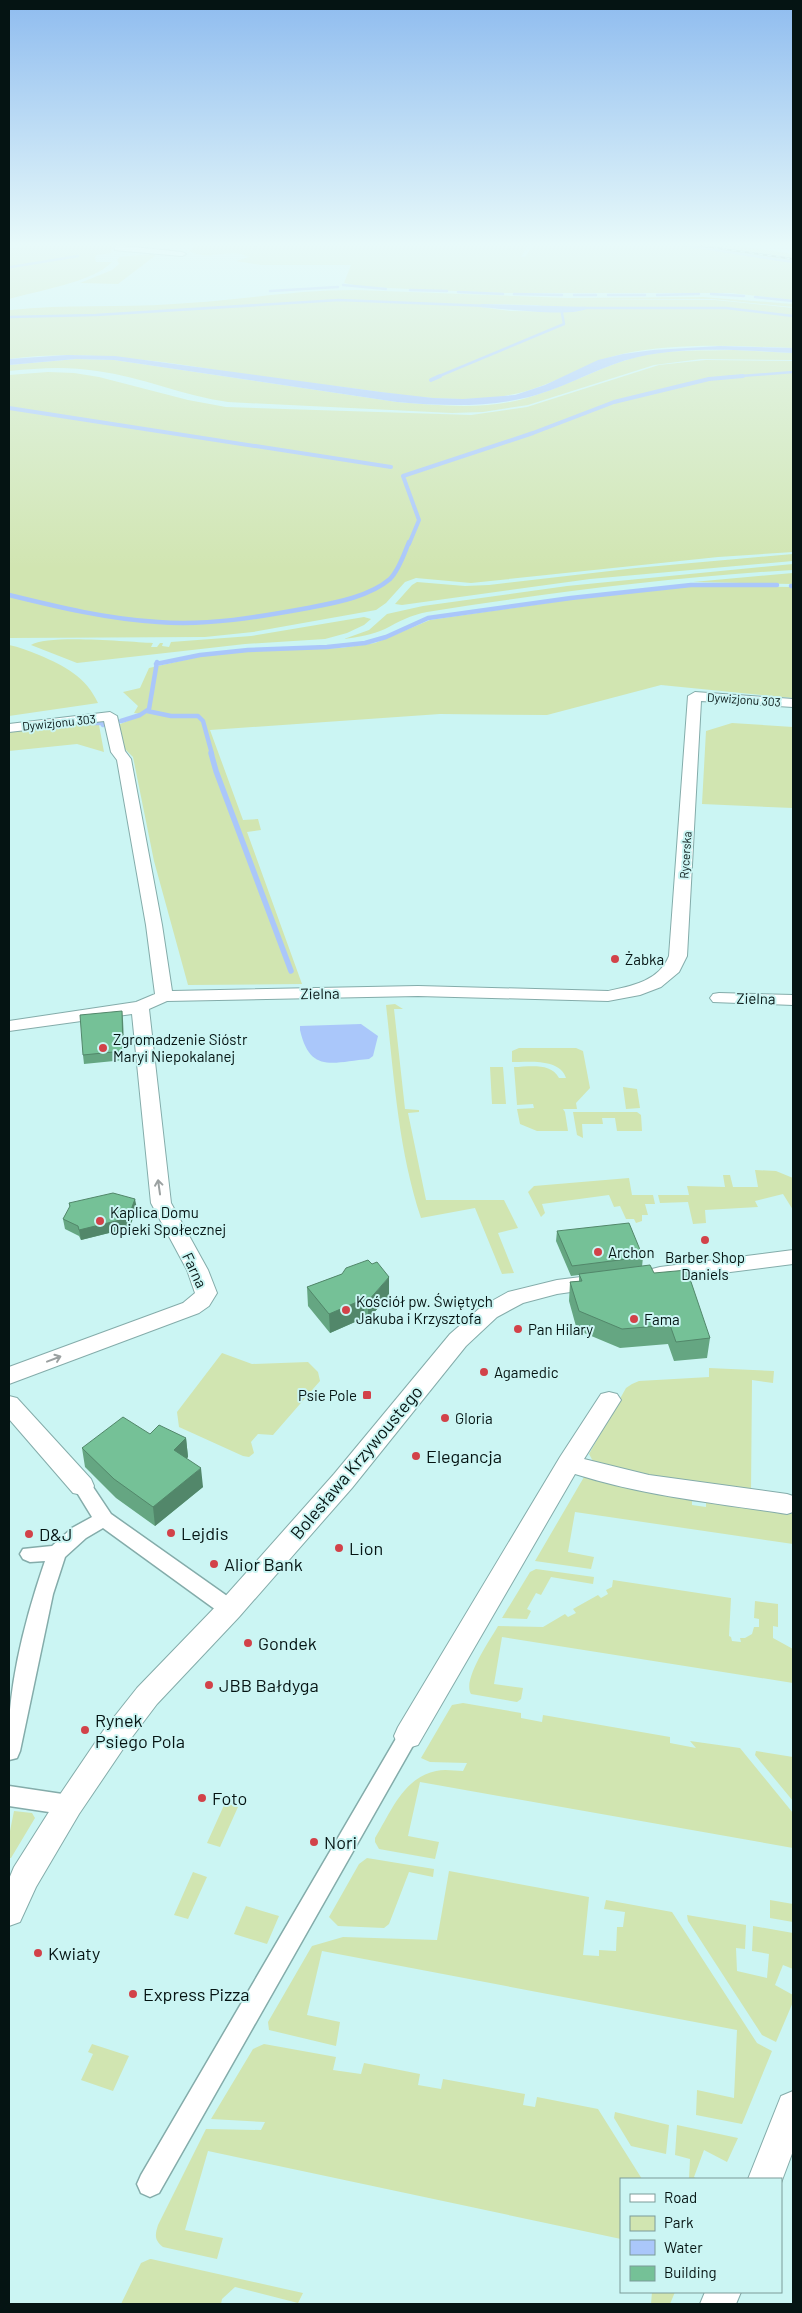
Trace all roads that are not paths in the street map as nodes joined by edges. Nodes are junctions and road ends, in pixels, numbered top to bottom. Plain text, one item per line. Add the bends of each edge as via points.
1 (695, 696) joint
2 (793, 703) edge
3 (9, 728) edge
4 (634, 991) joint
5 (164, 996) junction
6 (719, 998) dead end
7 (793, 1000) edge
8 (140, 1007) junction
9 (9, 1026) edge
10 (793, 1257) edge
11 (641, 1276) edge
12 (613, 1280) edge
13 (9, 1376) edge
14 (609, 1400) dead end
15 (9, 1404) edge
16 (569, 1463) junction
17 (82, 1486) joint
18 (788, 1504) dead end
19 (104, 1519) junction
20 (57, 1553) junction
21 (30, 1554) dead end
22 (230, 1609) junction
23 (408, 1736) joint
24 (9, 1751) edge
25 (9, 1796) edge
26 (69, 1805) junction
27 (9, 1912) edge
28 (793, 2109) edge
29 (765, 2178) edge
30 (150, 2184) dead end

1 - 2 street, Dywizjonu 303
1 - 4 street, Rycerska via 678,956 673,968 660,980
3 - 5 street, Dywizjonu 303 via 110,716 118,752 124,759
4 - 5 street, Zielna via 608,996 418,991
5 - 8 street, Zielna
6 - 7 street, Zielna
8 - 9 street, Zielna
13 -> 8 street, Farna via 192,1308 206,1293 203,1280 169,1223 161,1203
10 - 11 street
12 - 22 street, Bolesława Krzywoustego via 516,1297 477,1321
14 - 16 street
15 - 17 street
16 - 18 street via 638,1483
16 - 23 street
17 - 19 street
19 - 20 street via 79,1533
19 - 22 street
20 - 21 street
20 - 24 street via 44,1594
22 - 26 street, Bolesława Krzywoustego via 147,1696
23 - 30 street
25 - 26 street
26 - 27 street, Bolesława Krzywoustego via 25,1877
28 - 29 street

